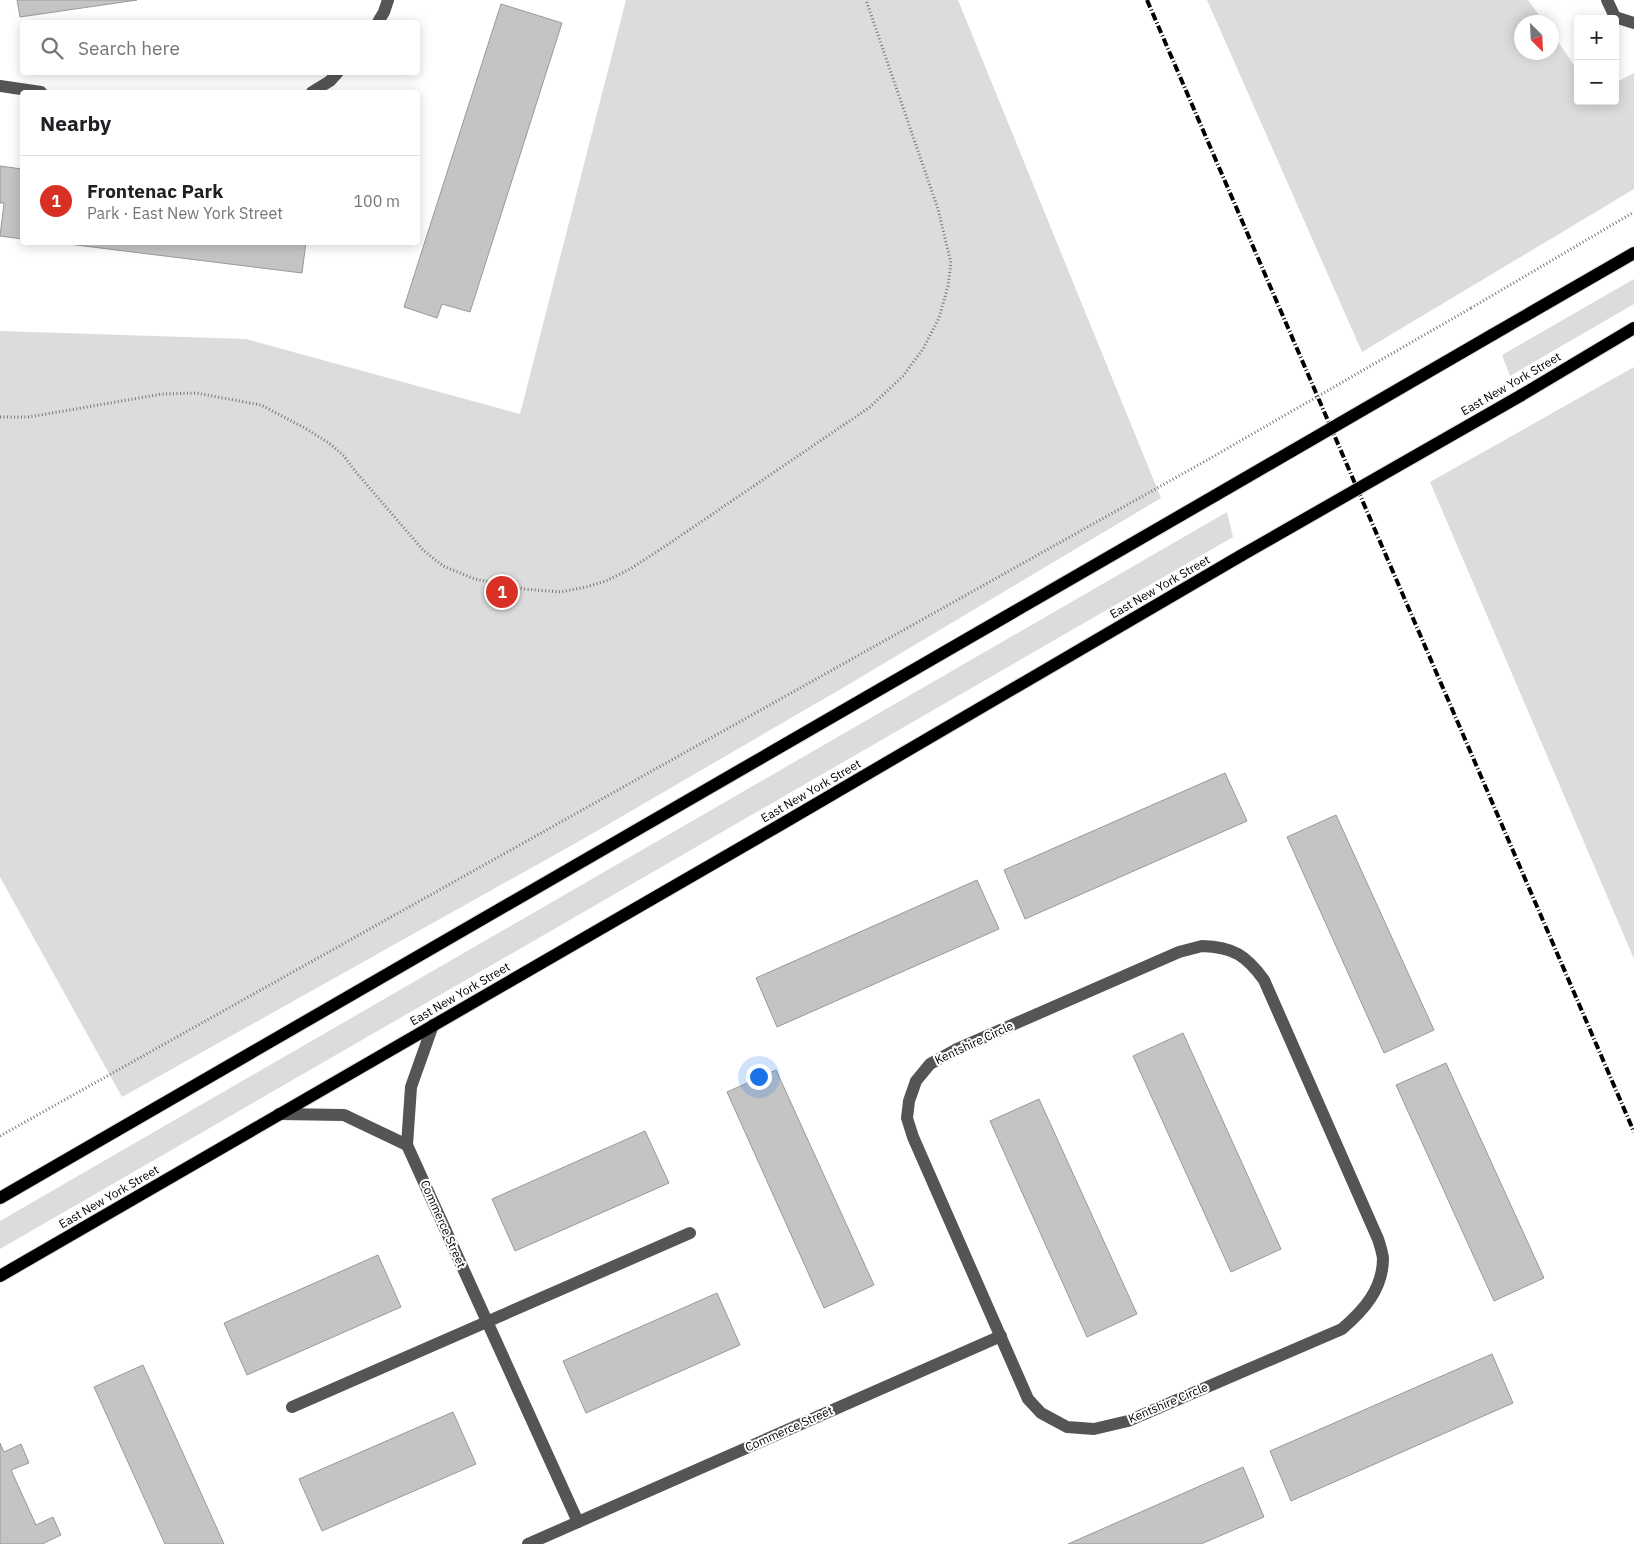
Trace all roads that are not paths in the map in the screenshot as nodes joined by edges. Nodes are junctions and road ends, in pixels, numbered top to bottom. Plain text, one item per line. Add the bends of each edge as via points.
1 (388, 0) edge
2 (1607, 0) edge
3 (379, 20) edge
4 (1634, 22) edge
5 (335, 75) edge
6 (0, 86) edge
7 (27, 90) edge
8 (315, 90) edge
9 (1634, 253) edge
10 (1634, 328) edge
11 (433, 1025) junction
12 (279, 1114) junction
13 (407, 1146) junction
14 (0, 1198) edge
15 (690, 1233) dead end
16 (0, 1276) edge
17 (487, 1322) junction
18 (1001, 1336) junction
19 (292, 1407) dead end
20 (578, 1522) junction
21 (528, 1544) edge

1 - 3 street
2 - 4 street via 1615,17
5 - 8 street
6 - 7 street
9 - 14 main road, bridge
10 - 11 main road, East New York Street, bridge
11 - 12 main road, East New York Street
11 - 13 street, Commerce Street via 411,1087
12 - 13 street via 344,1115
12 - 16 main road, East New York Street
13 - 17 street, Commerce Street
15 - 17 street
17 - 19 street
17 - 20 street, Commerce Street
18 - 18 street, Kentshire Circle via 1028,1399 1041,1413 1066,1427 1094,1429 1128,1421 1342,1329 1370,1301 1379,1281 1383,1258 1378,1239 1264,980 1242,956 1222,947 1202,946 1180,952 958,1049 930,1064 916,1081 907,1118 913,1137
18 - 20 street, Commerce Street
20 - 21 street, Commerce Street

